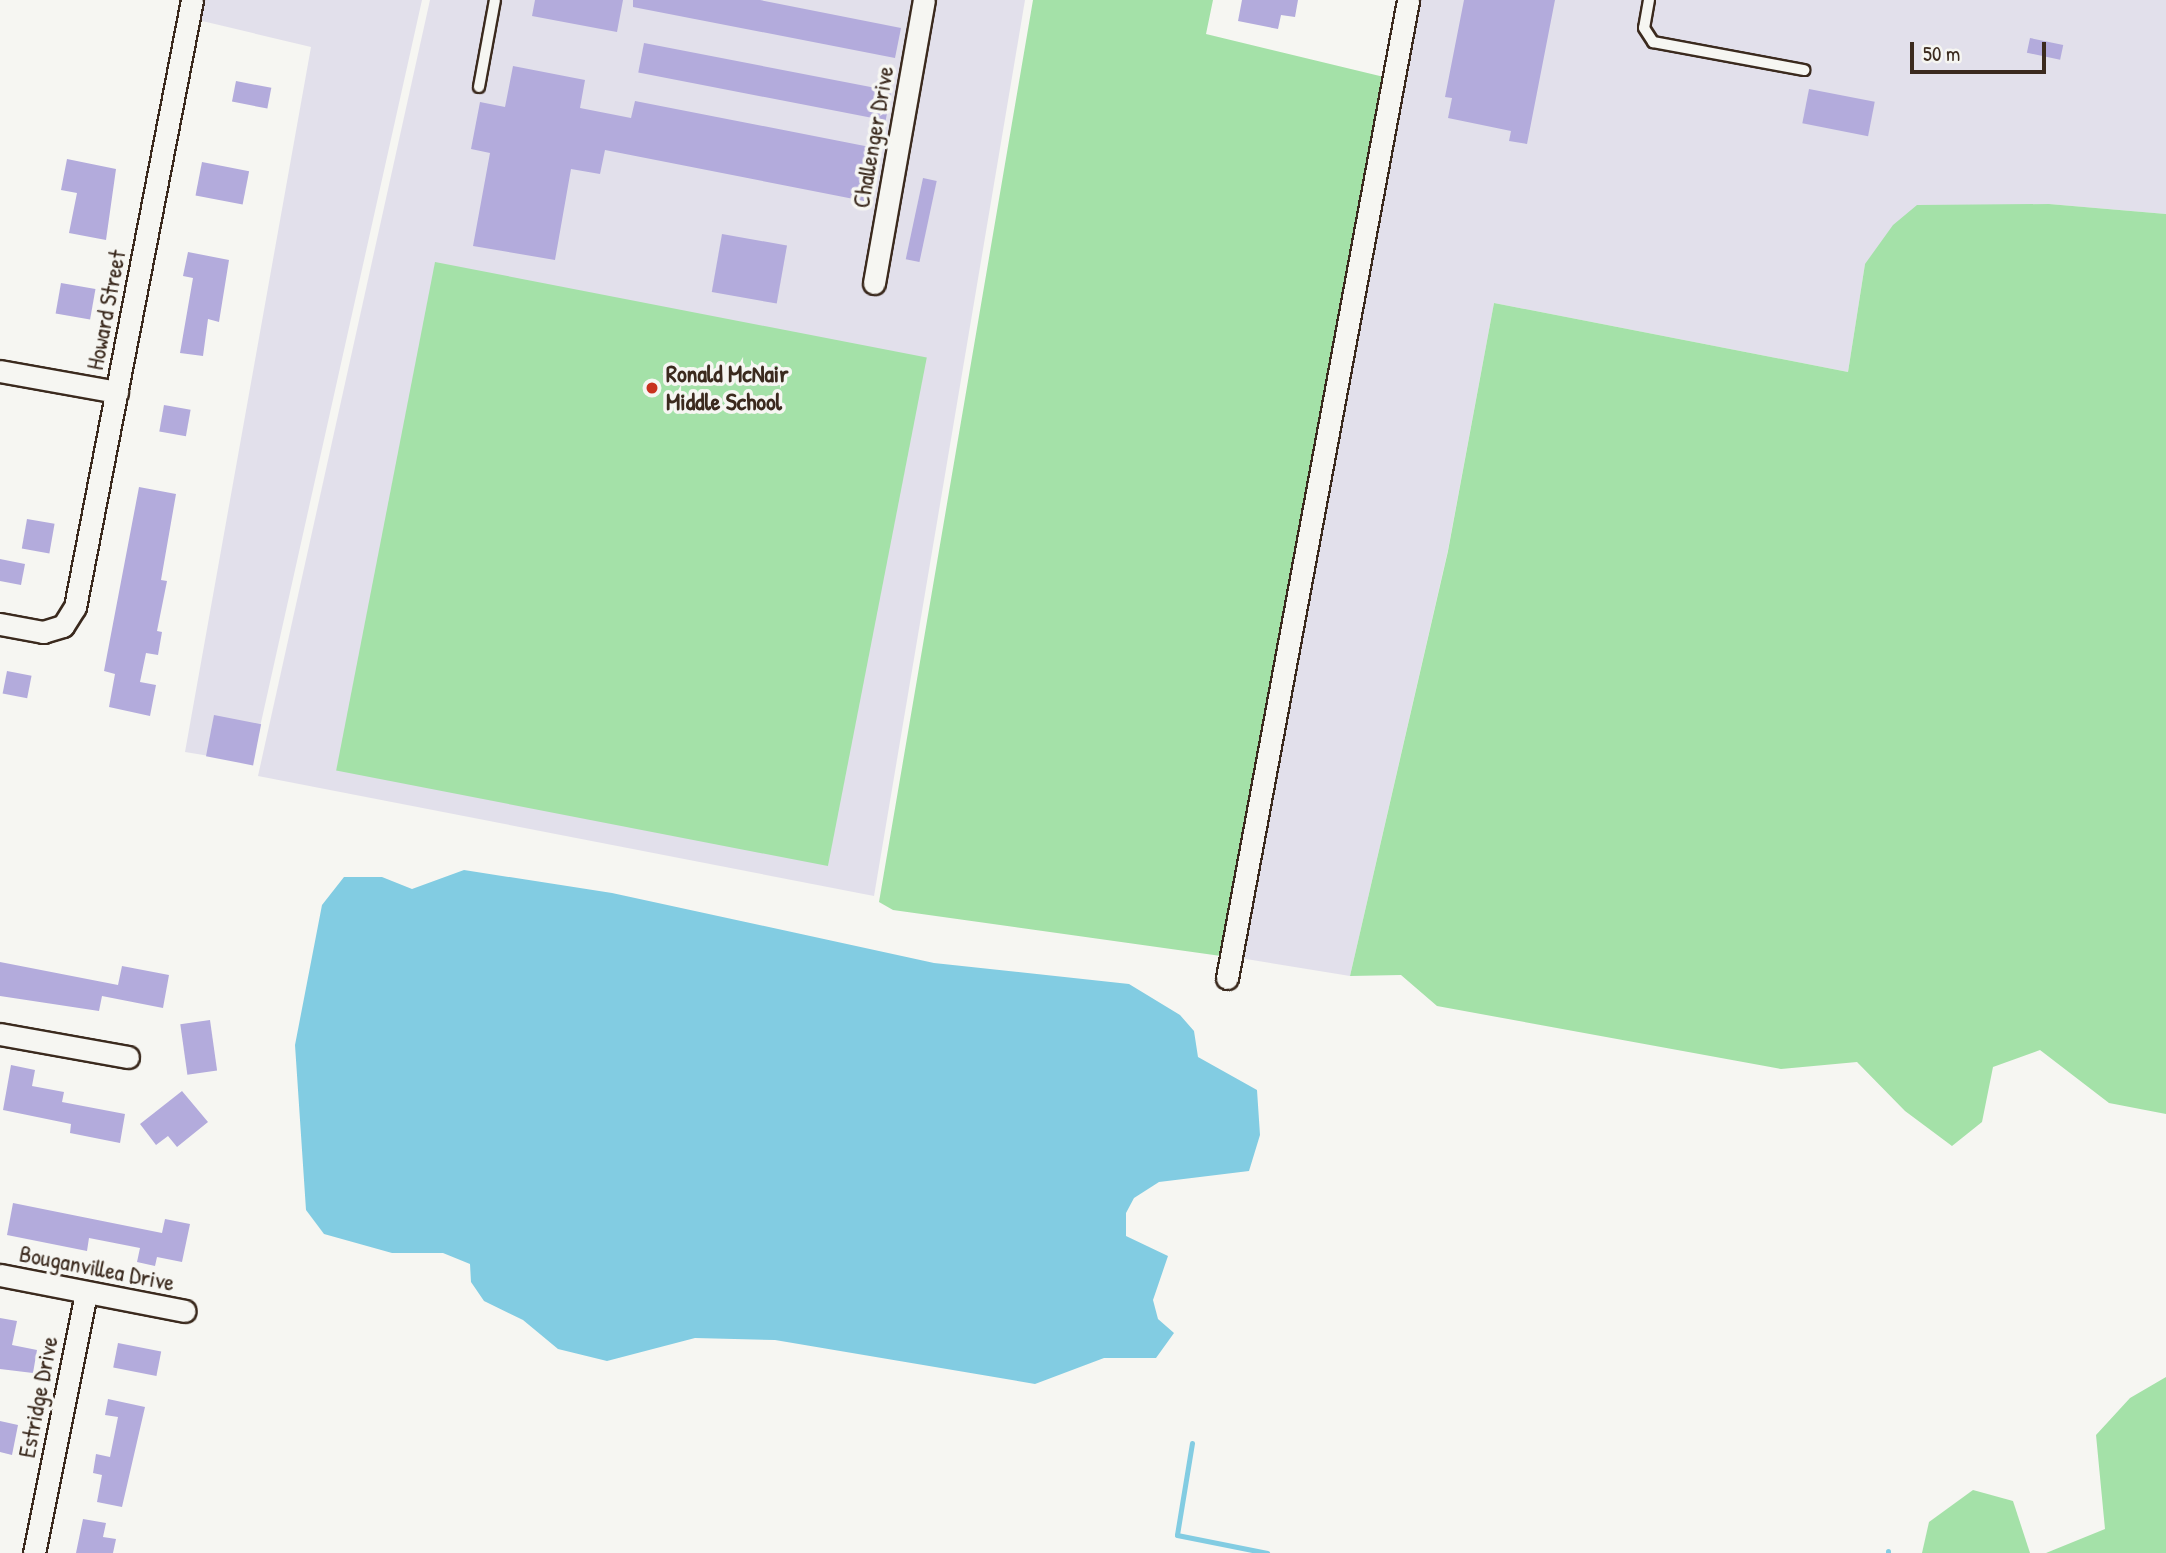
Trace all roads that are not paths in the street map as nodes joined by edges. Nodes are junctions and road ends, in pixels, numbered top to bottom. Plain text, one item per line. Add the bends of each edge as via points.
1 (192, 0) edge
2 (495, 0) edge
3 (924, 0) edge
4 (1408, 0) edge
5 (1649, 0) edge
6 (1804, 71) dead end
7 (479, 86) dead end
8 (874, 283) dead end
9 (0, 371) edge
10 (117, 392) junction
11 (0, 624) edge
12 (1227, 978) dead end
13 (0, 1034) edge
14 (128, 1057) dead end
15 (0, 1275) edge
16 (86, 1292) junction
17 (185, 1311) dead end
18 (33, 1553) edge

1 - 10 street, Howard Street
2 - 7 lane
3 - 8 street, Challenger Drive
4 - 12 street
5 - 6 lane via 1644,28 1653,42
9 - 10 street
10 - 11 street, Howard Street via 75,607 63,626 43,632
13 - 14 street
15 - 16 street, Bouganvillea Drive
16 - 17 street, Bouganvillea Drive
16 - 18 street, Estridge Drive

